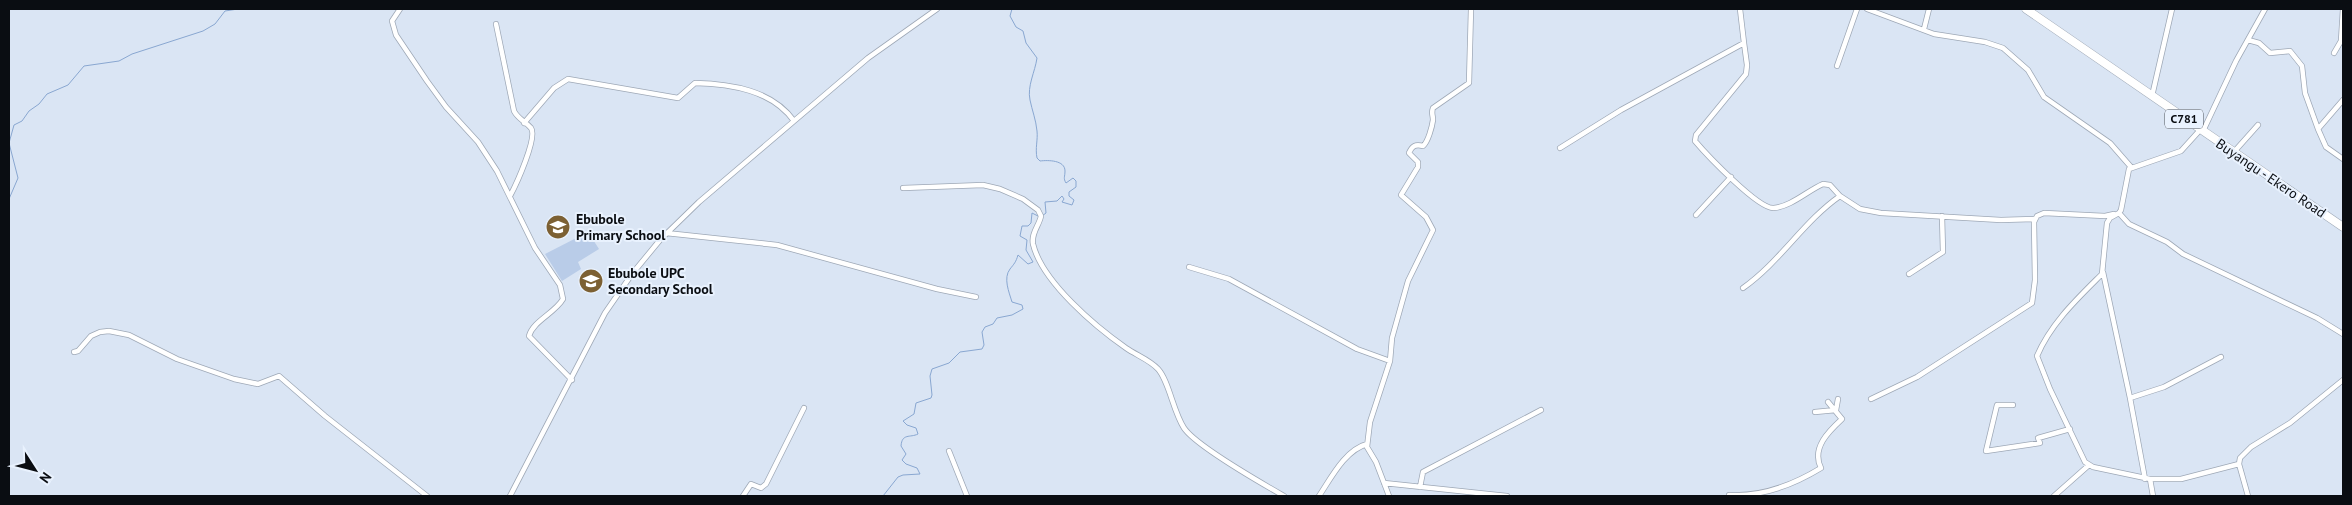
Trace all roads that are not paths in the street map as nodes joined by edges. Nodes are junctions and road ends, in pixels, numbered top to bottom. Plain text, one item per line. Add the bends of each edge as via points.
1 (400, 9) edge
2 (937, 9) edge
3 (1471, 9) edge
4 (1740, 9) edge
5 (1857, 9) edge
6 (1867, 9) edge
7 (1929, 9) edge
8 (2026, 9) edge
9 (2172, 9) edge
10 (2265, 9) edge
11 (2343, 9) edge
12 (496, 24) dead end
13 (1924, 29) junction
14 (2248, 40) junction
15 (1744, 42) junction
16 (2334, 53) dead end
17 (1837, 66) dead end
18 (2152, 96) junction
19 (2343, 100) edge
20 (794, 122) junction
21 (524, 123) junction
22 (2258, 124) dead end
23 (2318, 129) junction
24 (2201, 131) junction
25 (1560, 148) dead end
26 (2233, 153) junction
27 (2343, 159) edge
28 (2131, 167) junction
29 (1731, 177) junction
30 (903, 188) dead end
31 (510, 196) junction
32 (1840, 196) junction
33 (2119, 213) junction
34 (1696, 214) dead end
35 (1942, 216) junction
36 (2035, 219) junction
37 (2343, 227) edge
38 (666, 233) junction
39 (1189, 267) dead end
40 (2103, 272) junction
41 (1909, 274) dead end
42 (1742, 288) dead end
43 (976, 297) dead end
44 (2343, 334) edge
45 (74, 352) dead end
46 (2221, 357) dead end
47 (1390, 361) junction
48 (572, 380) junction
49 (2343, 380) edge
50 (2130, 398) junction
51 (1838, 399) dead end
52 (1871, 399) dead end
53 (1828, 402) dead end
54 (2013, 405) dead end
55 (804, 408) dead end
56 (1541, 410) dead end
57 (1836, 410) junction
58 (1815, 412) dead end
59 (2070, 429) junction
60 (1367, 444) junction
61 (949, 451) dead end
62 (2239, 464) junction
63 (2090, 465) junction
64 (2147, 479) junction
65 (1384, 483) junction
66 (1420, 487) junction
67 (1779, 488) junction
68 (1729, 495) edge
69 (427, 496) edge
70 (510, 496) edge
71 (743, 496) edge
72 (967, 496) edge
73 (1284, 496) edge
74 (1319, 496) edge
75 (1389, 496) edge
76 (1507, 496) edge
77 (1779, 496) edge
78 (2054, 496) edge
79 (2153, 496) edge
80 (2248, 496) edge

1 - 31 street via 392,21 396,36 446,107 478,142
2 - 20 street via 868,58
3 - 47 street via 1469,83 1433,108 1427,143 1412,146 1409,153 1418,166 1401,195 1426,216 1433,230 1408,281 1392,338
4 - 15 street
5 - 17 street
6 - 13 street
7 - 13 street
8 - 18 main road, Buyangu - Ekero Road / C781
9 - 18 street
10 - 14 street
11 - 16 street via 2341,41
12 - 21 street via 514,111
13 - 28 street via 1934,34 2003,48 2028,70 2050,103 2110,143
14 - 23 street via 2270,53 2291,51 2302,67 2305,93
14 - 24 street
15 - 25 street
15 - 29 street via 1746,74 1694,138
18 - 24 main road, Buyangu - Ekero Road / C781
19 - 23 street
20 - 21 street via 783,108 768,98 738,88 695,83 678,98 568,79 554,88
20 - 38 street
21 - 31 street via 532,130 532,143
22 - 26 street
23 - 27 street via 2326,147
24 - 26 main road, Buyangu - Ekero Road / C781
24 - 28 street via 2181,151
26 - 37 main road, Buyangu - Ekero Road / C781
28 - 33 street
29 - 32 street via 1757,201 1770,208 1789,203 1823,184
29 - 34 street
30 - 73 street via 984,185 1000,189 1035,207 1041,216 1033,244 1048,272 1070,301 1105,333 1157,368 1175,411 1189,434
31 - 48 street via 535,248 562,291 560,304 529,336
32 - 35 street via 1868,211
32 - 42 street
33 - 36 street via 2105,216 2044,213
33 - 40 street via 2107,220
33 - 44 street via 2129,224 2183,254 2317,318
35 - 36 street
35 - 41 street via 1943,252
36 - 52 street via 2032,303 1917,377
38 - 43 street via 777,245
38 - 48 street via 605,313
39 - 47 street via 1228,279 1357,349
40 - 50 street
40 - 59 street via 2055,325 2037,356
45 - 69 street via 90,336 109,331 129,335 204,370 246,382 258,384 279,376
46 - 50 street via 2157,390
47 - 60 street via 1370,422
48 - 70 street
49 - 62 street via 2290,423 2250,447
50 - 64 street
51 - 57 street
53 - 57 street
54 - 59 street via 1997,405 1986,451 2040,442 2038,438
55 - 71 street via 766,484 761,488 749,485
56 - 66 street via 1422,472
57 - 58 street
57 - 67 street via 1842,419 1821,442 1821,468
59 - 63 street via 2084,460
60 - 65 street
60 - 74 street via 1348,455
61 - 72 street
62 - 64 street via 2181,479
62 - 80 street
63 - 64 street
63 - 78 street
64 - 79 street
65 - 66 street
65 - 75 street
66 - 76 street
67 - 68 street via 1748,495
67 - 77 street

